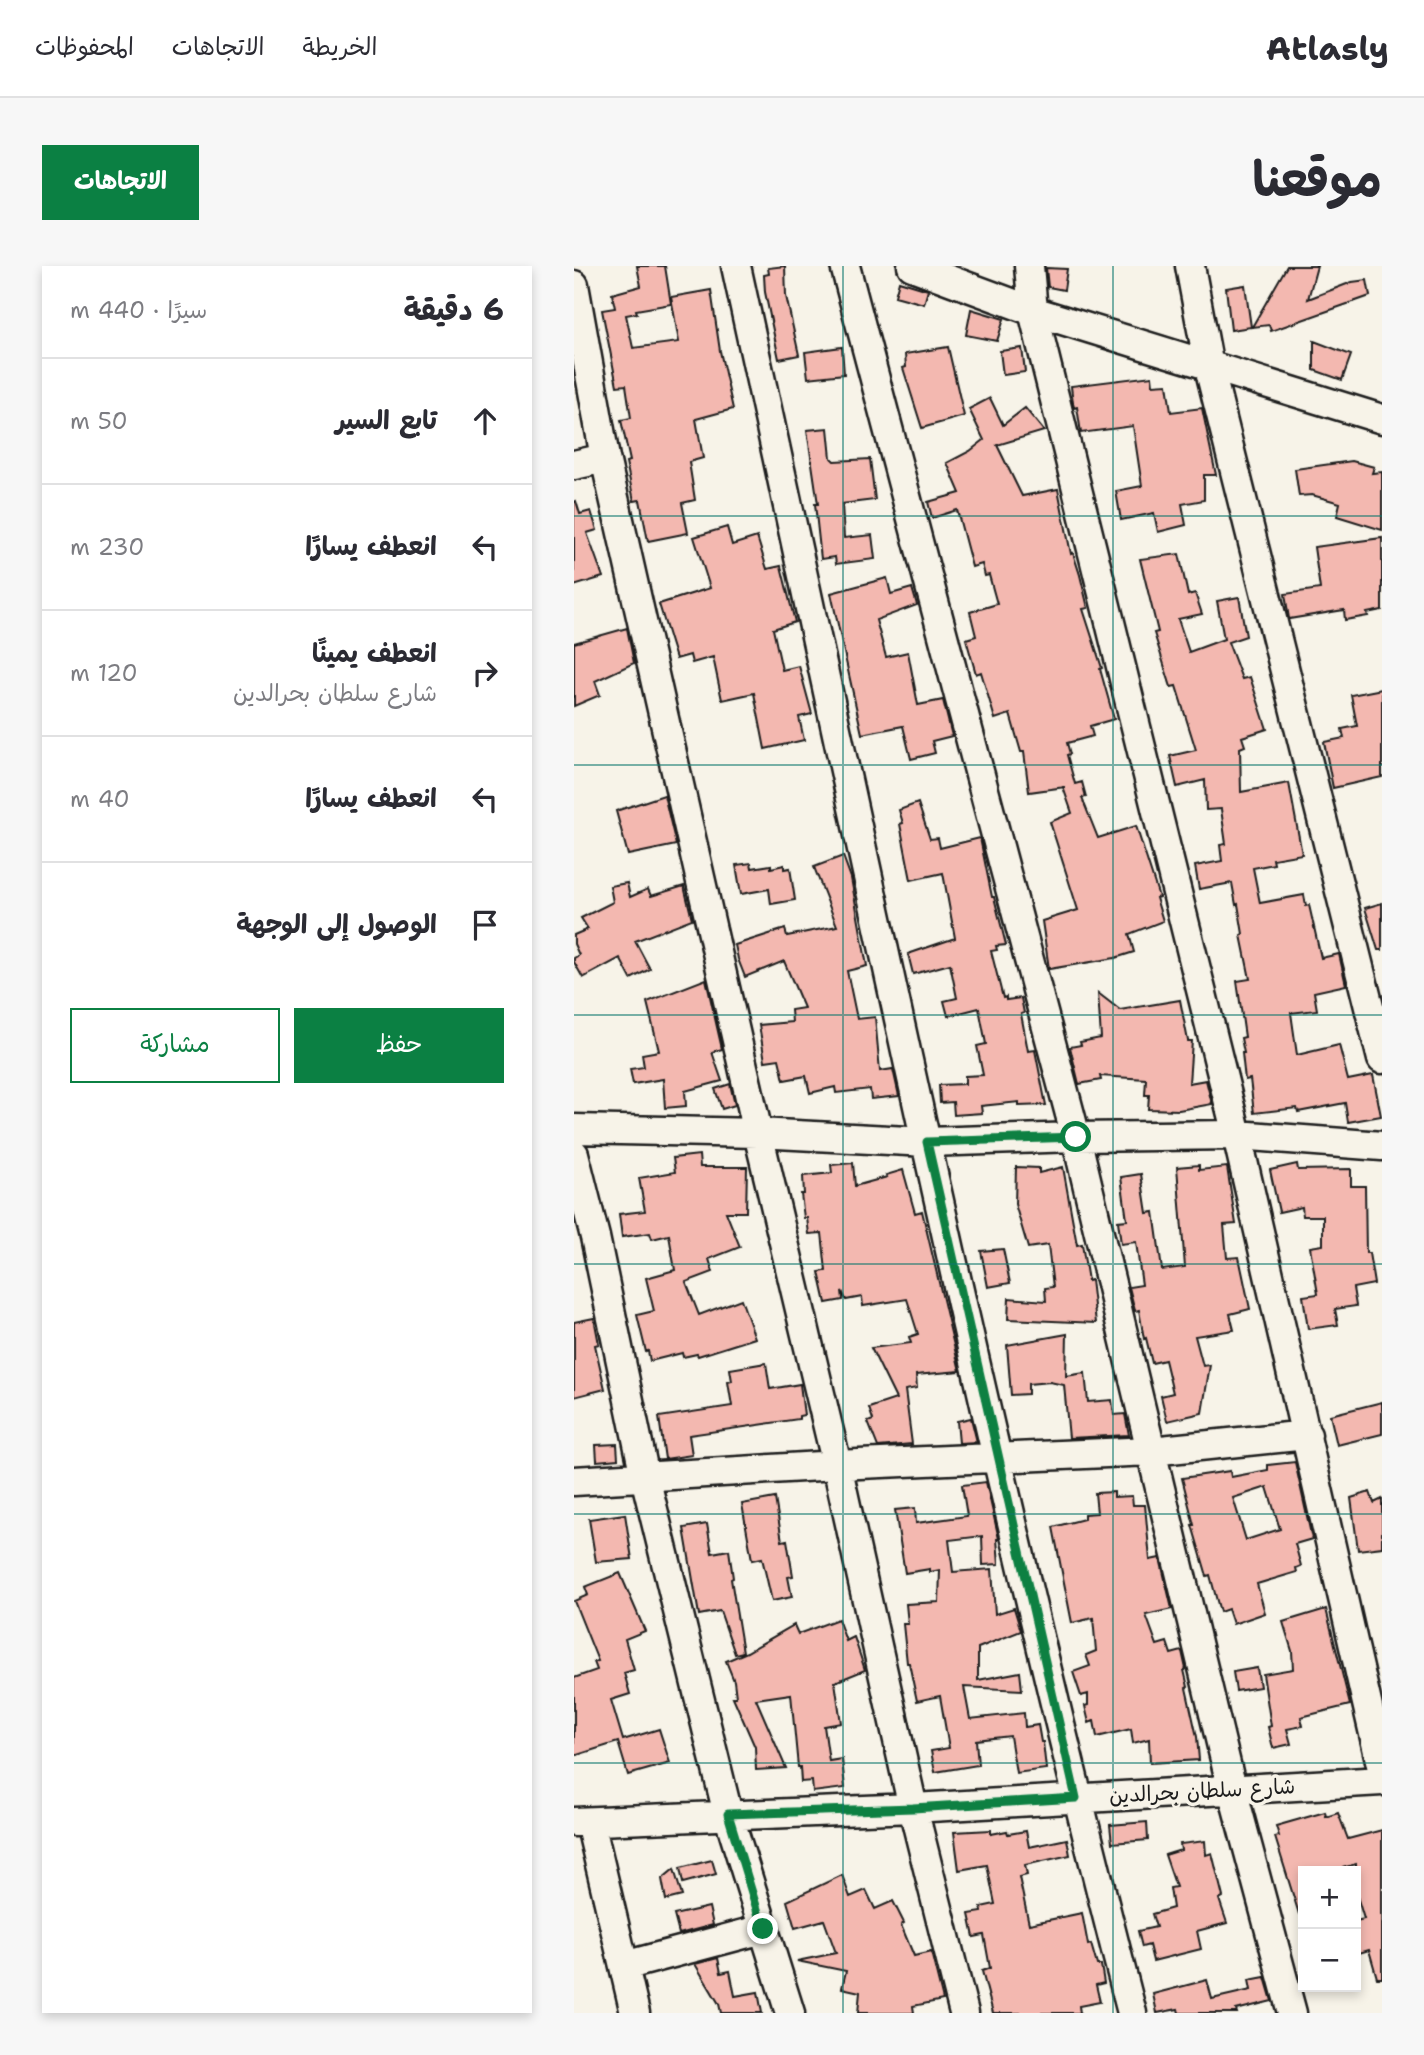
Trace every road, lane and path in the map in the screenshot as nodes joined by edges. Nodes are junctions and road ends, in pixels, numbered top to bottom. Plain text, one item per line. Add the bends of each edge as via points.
1 (736, 266) edge
2 (845, 266) edge
3 (912, 266) edge
4 (1028, 266) edge
5 (1190, 266) edge
6 (574, 285) edge
7 (1033, 312) junction
8 (1209, 367) junction
9 (1382, 419) edge
10 (605, 458) junction
11 (574, 465) edge
12 (1382, 1059) edge
13 (574, 1129) edge
14 (758, 1133) junction
15 (1237, 1135) junction
16 (1076, 1137) junction
17 (927, 1142) junction
18 (1382, 1146) edge
19 (574, 1154) edge
20 (1307, 1435) junction
21 (1151, 1451) junction
22 (998, 1459) junction
23 (837, 1465) junction
24 (645, 1476) junction
25 (574, 1481) edge
26 (1382, 1769) edge
27 (1382, 1781) edge
28 (1232, 1789) junction
29 (1076, 1798) junction
30 (913, 1808) junction
31 (728, 1814) junction
32 (582, 1822) edge
33 (763, 1929) junction
34 (624, 1966) junction
35 (635, 2013) edge
36 (790, 2013) edge
37 (964, 2013) edge
38 (1132, 2013) edge
39 (1292, 2013) edge

1 - 17 street
2 - 16 street
3 - 7 street
4 - 7 street
5 - 8 street
6 - 10 street
7 - 8 street
7 - 15 street
8 - 9 street
8 - 12 street
10 - 11 street
10 - 14 street
13 - 14 street
14 - 17 street
14 - 23 street
15 - 16 street
15 - 18 street
15 - 20 street
16 - 17 street
16 - 21 street
17 - 22 street
19 - 24 street
20 - 21 street
20 - 26 street
21 - 22 street
21 - 28 street
22 - 23 street
22 - 29 street
23 - 24 street
23 - 30 street
24 - 25 street
24 - 31 street
27 - 28 street, شارع سلطان بحرالدين
28 - 29 street, شارع سلطان بحرالدين
28 - 39 street
29 - 30 street, شارع سلطان بحرالدين
29 - 38 street
30 - 31 street, شارع سلطان بحرالدين
30 - 37 street
31 - 32 street, شارع سلطان بحرالدين
31 - 33 street
32 - 34 street
33 - 34 street
33 - 36 street
34 - 35 street

